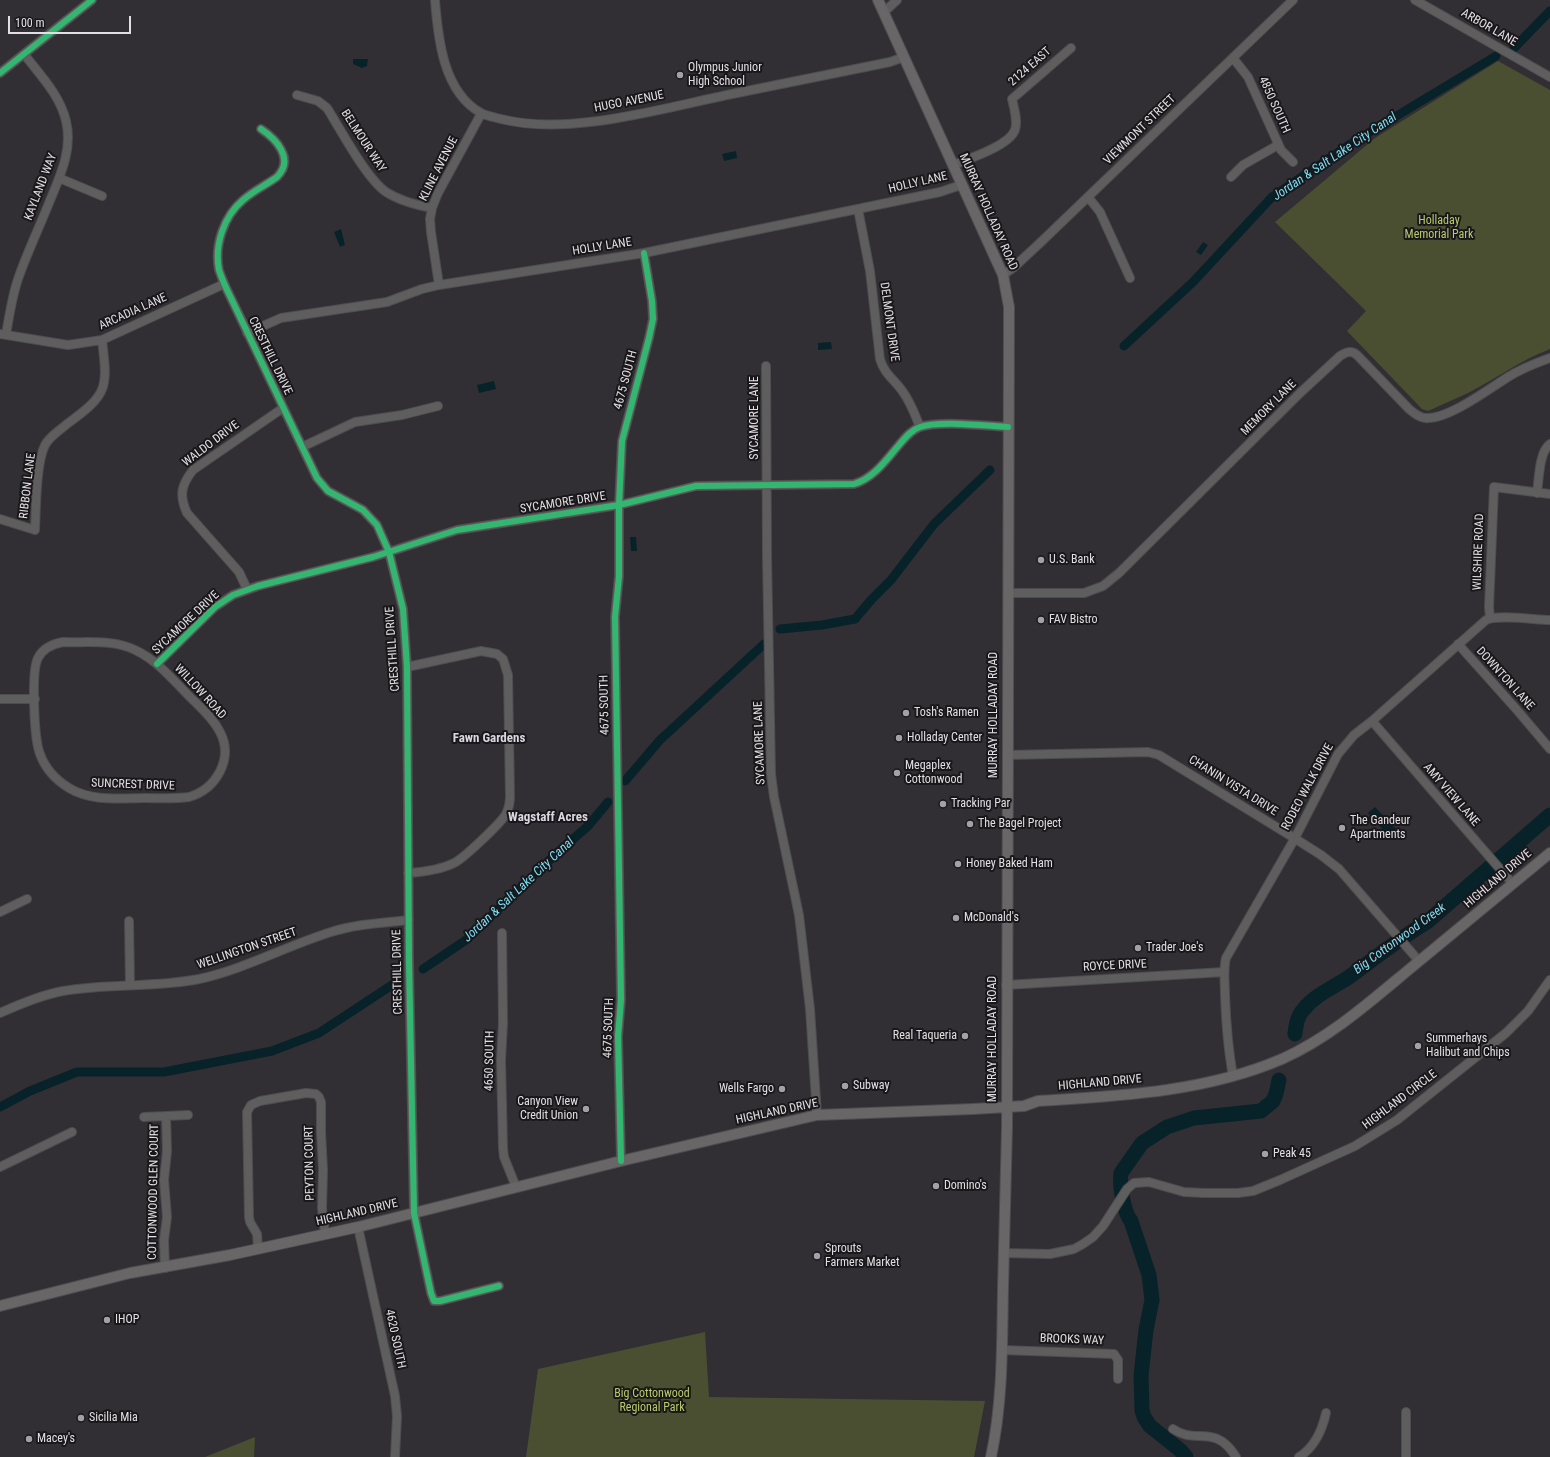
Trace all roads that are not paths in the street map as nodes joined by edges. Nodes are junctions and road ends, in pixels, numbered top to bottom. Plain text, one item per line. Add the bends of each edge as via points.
1 (92, 0) edge
2 (435, 0) edge
3 (878, 0) edge
4 (897, 0) edge
5 (1293, 0) edge
6 (1415, 0) edge
7 (884, 12) junction
8 (1071, 48) dead end
9 (24, 54) junction
10 (904, 57) junction
11 (1233, 58) junction
12 (0, 73) edge
13 (1550, 77) edge
14 (297, 95) dead end
15 (481, 114) junction
16 (261, 129) dead end
17 (1278, 145) junction
18 (1293, 162) dead end
19 (953, 165) junction
20 (1231, 177) dead end
21 (59, 178) junction
22 (961, 185) junction
23 (102, 196) dead end
24 (1088, 197) junction
25 (432, 208) junction
26 (858, 209) junction
27 (644, 253) junction
28 (1003, 275) junction
29 (1130, 278) dead end
30 (224, 284) junction
31 (439, 285) junction
32 (247, 333) junction
33 (3, 335) edge
34 (102, 340) junction
35 (1550, 358) edge
36 (766, 366) dead end
37 (438, 406) dead end
38 (283, 408) junction
39 (920, 427) junction
40 (1008, 427) junction
41 (1548, 445) edge
42 (302, 447) junction
43 (767, 485) junction
44 (1537, 493) junction
45 (1550, 494) edge
46 (619, 505) junction
47 (0, 519) edge
48 (390, 552) junction
49 (247, 589) junction
50 (1008, 593) junction
51 (1490, 618) junction
52 (1550, 620) edge
53 (1458, 644) junction
54 (157, 664) junction
55 (407, 667) junction
56 (0, 699) edge
57 (35, 699) junction
58 (1372, 721) junction
59 (224, 741) joint
60 (1550, 749) edge
61 (1007, 755) junction
62 (1295, 838) junction
63 (1550, 853) edge
64 (408, 873) junction
65 (1513, 884) junction
66 (27, 899) dead end
67 (0, 912) edge
68 (129, 920) dead end
69 (409, 920) junction
70 (502, 933) dead end
71 (1419, 961) junction
72 (1224, 972) junction
73 (1550, 980) edge
74 (130, 985) junction
75 (1006, 985) junction
76 (0, 1013) edge
77 (1233, 1076) junction
78 (1006, 1106) junction
79 (188, 1115) dead end
80 (817, 1115) junction
81 (166, 1116) junction
82 (144, 1117) dead end
83 (72, 1132) dead end
84 (621, 1161) junction
85 (0, 1167) edge
86 (516, 1187) junction
87 (414, 1213) junction
88 (358, 1227) junction
89 (325, 1234) junction
90 (258, 1248) junction
91 (1004, 1253) junction
92 (165, 1268) junction
93 (499, 1286) dead end
94 (0, 1306) edge
95 (1002, 1350) junction
96 (1118, 1379) dead end
97 (1406, 1412) dead end
98 (1326, 1413) dead end
99 (1173, 1429) dead end
100 (395, 1457) edge
101 (991, 1457) edge
102 (1236, 1457) edge
103 (1299, 1457) edge
104 (1406, 1457) edge

1 - 9 street
2 - 15 street, HUGO AVENUE via 442,51 450,76 468,104
3 - 7 main road, MURRAY HOLLADAY ROAD
4 - 7 street
5 - 11 street, VIEWMONT STREET
6 - 13 street, ARBOR LANE
7 - 10 main road, MURRAY HOLLADAY ROAD
8 - 19 street, 2124 EAST via 1012,99 1016,124 1009,138 996,147
9 - 12 street
9 - 21 street, KAYLAND WAY via 56,96 66,122 67,152
10 - 15 street, HUGO AVENUE via 890,62 588,122 530,124
10 - 19 main road, MURRAY HOLLADAY ROAD
11 - 17 street, 4850 SOUTH via 1248,76
11 - 24 street, VIEWMONT STREET
14 - 25 street, BELMOUR WAY via 318,101 327,108 374,182 385,192 410,204
15 - 25 street, KLINE AVENUE
16 - 30 street, CRESTHILL DRIVE via 280,147 283,165 277,177 240,203 225,223 218,256
17 - 18 street, 4850 SOUTH
17 - 20 street via 1243,165
19 - 22 main road, MURRAY HOLLADAY ROAD
21 - 23 street
21 - 33 street, KAYLAND WAY via 18,278
22 - 26 street, HOLLY LANE via 940,192
22 - 28 main road, MURRAY HOLLADAY ROAD
24 - 28 street, VIEWMONT STREET
24 - 29 street via 1100,212
25 - 31 street, KLINE AVENUE via 430,232
26 - 27 street, HOLLY LANE
26 - 39 street, DELMONT DRIVE via 869,266 881,365 910,402
27 - 31 street, HOLLY LANE
27 - 46 street, 4675 SOUTH via 653,319 622,436
28 - 40 main road, MURRAY HOLLADAY ROAD via 1009,312
30 - 32 street, CRESTHILL DRIVE
30 - 34 street, ARCADIA LANE
31 - 32 street, HOLLY LANE via 392,301 281,318
32 - 38 street, CRESTHILL DRIVE
33 - 34 street, ARCADIA LANE via 68,345
34 - 47 street, RIBBON LANE via 106,374 100,394 87,410 50,438 42,453 35,530
35 - 50 street, MEMORY LANE via 1514,374 1467,403 1438,416 1425,418 1409,409 1357,355 1348,352 1340,356 1306,388 1108,583 1084,593
36 - 43 street, SYCAMORE LANE
37 - 42 street via 402,415 355,422
38 - 42 street, CRESTHILL DRIVE
38 - 49 street, WALDO DRIVE via 193,470 182,489 182,503 187,513 239,572
39 - 40 street
39 - 43 street, SYCAMORE DRIVE via 908,435 874,472 858,483
40 - 50 main road, MURRAY HOLLADAY ROAD
41 - 44 street via 1543,456
42 - 48 street, CRESTHILL DRIVE via 324,487 363,510 374,521
43 - 46 street, SYCAMORE DRIVE via 696,486
43 - 80 street, SYCAMORE LANE via 771,774 800,915
44 - 45 street
44 - 51 street, WILSHIRE ROAD via 1494,487
46 - 48 street, SYCAMORE DRIVE via 457,530
46 - 84 street, 4675 SOUTH via 619,576 615,617
48 - 49 street, SYCAMORE DRIVE
48 - 55 street, CRESTHILL DRIVE via 403,610
49 - 54 street, SYCAMORE DRIVE via 233,594 216,607
50 - 61 main road, MURRAY HOLLADAY ROAD
51 - 52 street
51 - 53 street, RODEO WALK DRIVE
53 - 58 street, RODEO WALK DRIVE
53 - 60 street, DOWNTON LANE
54 - 57 street, WILLOW ROAD via 120,644 56,643 45,649 38,658 35,669
54 - 59 street, WILLOW ROAD via 209,716 218,727
55 - 64 street, CRESTHILL DRIVE
55 - 64 street via 481,651 497,654 503,659 508,675 510,796 505,816 463,857 447,866
56 - 57 street
57 - 59 street, SUNCREST DRIVE via 37,746 44,763 62,783 93,797 176,798 195,795 208,787 219,773 224,758
58 - 62 street, RODEO WALK DRIVE via 1354,735 1338,754
58 - 65 street, AMY VIEW LANE
61 - 62 street, CHANIN VISTA DRIVE via 1148,752 1159,755
61 - 75 main road, MURRAY HOLLADAY ROAD
62 - 71 street, CHANIN VISTA DRIVE via 1339,869
62 - 72 street, RODEO WALK DRIVE via 1228,953
63 - 65 main road, HIGHLAND DRIVE
64 - 69 street, CRESTHILL DRIVE
65 - 71 main road, HIGHLAND DRIVE
66 - 67 street
68 - 74 street
69 - 74 street, WELLINGTON STREET via 342,929 204,978
69 - 87 street, CRESTHILL DRIVE
70 - 86 street, 4650 SOUTH via 503,1148
71 - 77 main road, HIGHLAND DRIVE via 1348,1020 1319,1040 1282,1058
72 - 75 street, ROYCE DRIVE
72 - 77 street, RODEO WALK DRIVE
73 - 91 street, HIGHLAND CIRCLE via 1528,1012 1506,1033 1397,1120 1355,1146 1253,1191 1184,1192 1149,1182 1134,1183 1118,1201 1103,1226 1074,1249 1050,1254
74 - 76 street, WELLINGTON STREET via 62,991
75 - 78 main road, MURRAY HOLLADAY ROAD
77 - 78 main road, HIGHLAND DRIVE via 1160,1092 1038,1101 1024,1106
78 - 80 main road, HIGHLAND DRIVE via 966,1110
78 - 91 main road, MURRAY HOLLADAY ROAD
79 - 81 street, COTTONWOOD GLEN COURT
80 - 84 main road, HIGHLAND DRIVE
81 - 82 street, COTTONWOOD GLEN COURT
81 - 92 street, COTTONWOOD GLEN COURT
83 - 85 street
84 - 86 main road, HIGHLAND DRIVE
86 - 87 main road, HIGHLAND DRIVE
87 - 88 main road, HIGHLAND DRIVE
87 - 93 street, CRESTHILL DRIVE via 434,1301
88 - 89 main road, HIGHLAND DRIVE
88 - 100 street, 4620 SOUTH via 395,1396
89 - 90 main road, HIGHLAND DRIVE
89 - 90 street, PEYTON COURT via 322,1208 321,1102 316,1094 306,1093 260,1101 249,1108 248,1123 249,1212 250,1222 257,1234
90 - 92 main road, HIGHLAND DRIVE
91 - 95 main road, MURRAY HOLLADAY ROAD
92 - 94 main road, HIGHLAND DRIVE via 130,1273
95 - 96 street, BROOKS WAY via 1114,1354 1118,1360
95 - 101 main road, MURRAY HOLLADAY ROAD via 997,1420
97 - 104 street
98 - 103 street via 1318,1438
99 - 102 street via 1182,1434 1210,1436 1228,1446

